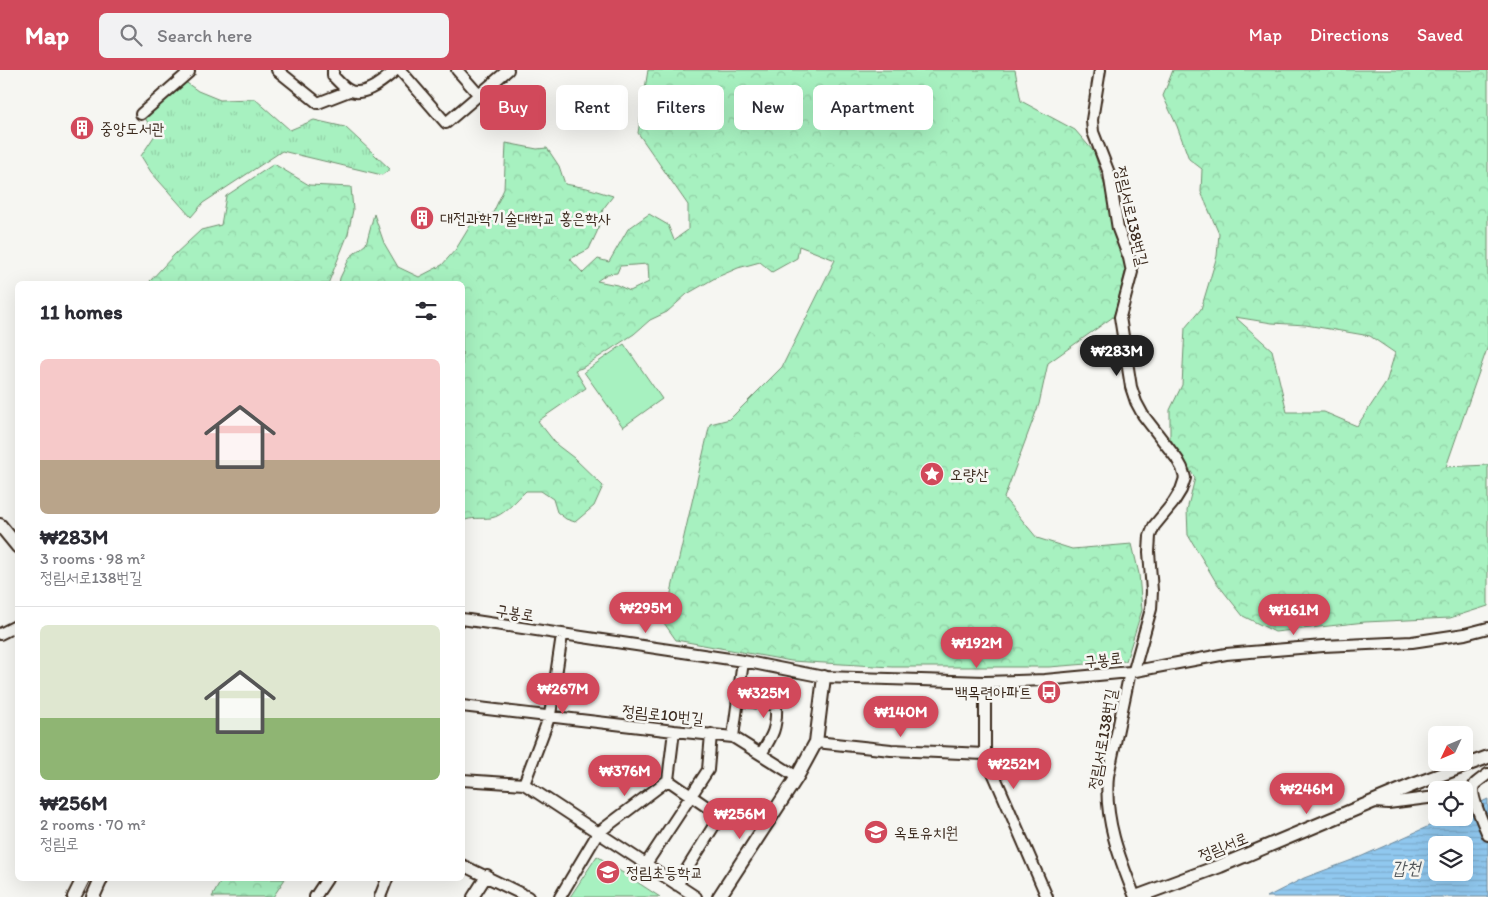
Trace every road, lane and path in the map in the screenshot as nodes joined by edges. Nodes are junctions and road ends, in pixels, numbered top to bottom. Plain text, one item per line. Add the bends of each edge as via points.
1 (277, 70) edge
2 (333, 70) edge
3 (396, 70) edge
4 (400, 70) edge
5 (457, 70) edge
6 (508, 70) edge
7 (1100, 70) edge
8 (189, 72) dead end
9 (349, 91) junction
10 (479, 95) junction
11 (141, 114) dead end
12 (0, 525) edge
13 (15, 543) edge
14 (465, 619) edge
15 (15, 626) edge
16 (1488, 628) edge
17 (0, 634) edge
18 (562, 635) junction
19 (744, 661) junction
20 (1132, 671) junction
21 (824, 678) junction
22 (985, 682) junction
23 (738, 700) junction
24 (465, 706) edge
25 (550, 715) junction
26 (674, 731) junction
27 (711, 734) junction
28 (734, 737) junction
29 (816, 742) junction
30 (761, 754) junction
31 (985, 754) junction
32 (1488, 756) edge
33 (1488, 774) edge
34 (797, 778) junction
35 (465, 780) edge
36 (668, 780) junction
37 (524, 784) junction
38 (1473, 792) edge
39 (691, 795) junction
40 (1428, 798) edge
41 (1374, 802) junction
42 (1473, 802) edge
43 (598, 833) junction
44 (1488, 834) edge
45 (646, 864) junction
46 (465, 865) edge
47 (487, 876) junction
48 (81, 881) edge
49 (100, 881) edge
50 (327, 881) edge
51 (386, 881) edge
52 (677, 885) junction
53 (74, 897) edge
54 (93, 897) edge
55 (315, 897) edge
56 (380, 897) edge
57 (473, 897) edge
58 (528, 897) edge
59 (560, 897) edge
60 (696, 897) edge
61 (719, 897) edge
62 (1047, 897) edge
63 (1136, 897) edge

1 - 9 street via 318,103
2 - 9 street via 333,76
3 - 9 street via 373,88
4 - 10 street via 446,123
5 - 10 street
6 - 10 street
7 - 20 street, 정림서로138번길 via 1093,132 1109,173 1118,229 1132,272 1120,317 1131,387 1143,415 1177,458 1185,478 1181,490 1150,536 1151,610
8 - 11 street
12 - 13 main road
14 - 18 street, 구봉로
15 - 17 street
16 - 20 street, 구봉로 via 1412,642 1226,654
18 - 19 street, 구봉로
18 - 25 street
19 - 21 street, 구봉로
19 - 23 street
20 - 22 street, 구봉로
20 - 63 street, 정림서로138번길 via 1106,793 1112,835
21 - 22 street, 구봉로
21 - 29 main road
22 - 31 street
23 - 28 street
23 - 30 street via 776,705 777,723
24 - 25 street, 정림로10번길
25 - 26 street, 정림로10번길
25 - 37 street
26 - 27 street, 정림로10번길
26 - 36 street
27 - 28 street, 정림로10번길
27 - 39 street, 정림로10번길 via 708,770
28 - 30 street, 정림로10번길
29 - 31 street via 891,750
29 - 34 main road
30 - 34 street, 정림로10번길
31 - 62 street
32 - 41 main road, 정림서로
33 - 38 street via 1475,785
34 - 61 main road
35 - 37 street
36 - 39 street
36 - 43 street
37 - 43 street
39 - 45 street, 정림로10번길
39 - 52 street via 720,816
40 - 41 street
41 - 63 main road, 정림서로
42 - 44 street
43 - 45 street
43 - 59 street
45 - 52 street
46 - 47 street
47 - 57 street
47 - 58 street
48 - 53 main road
49 - 54 main road
50 - 55 street
51 - 56 street
52 - 60 street

